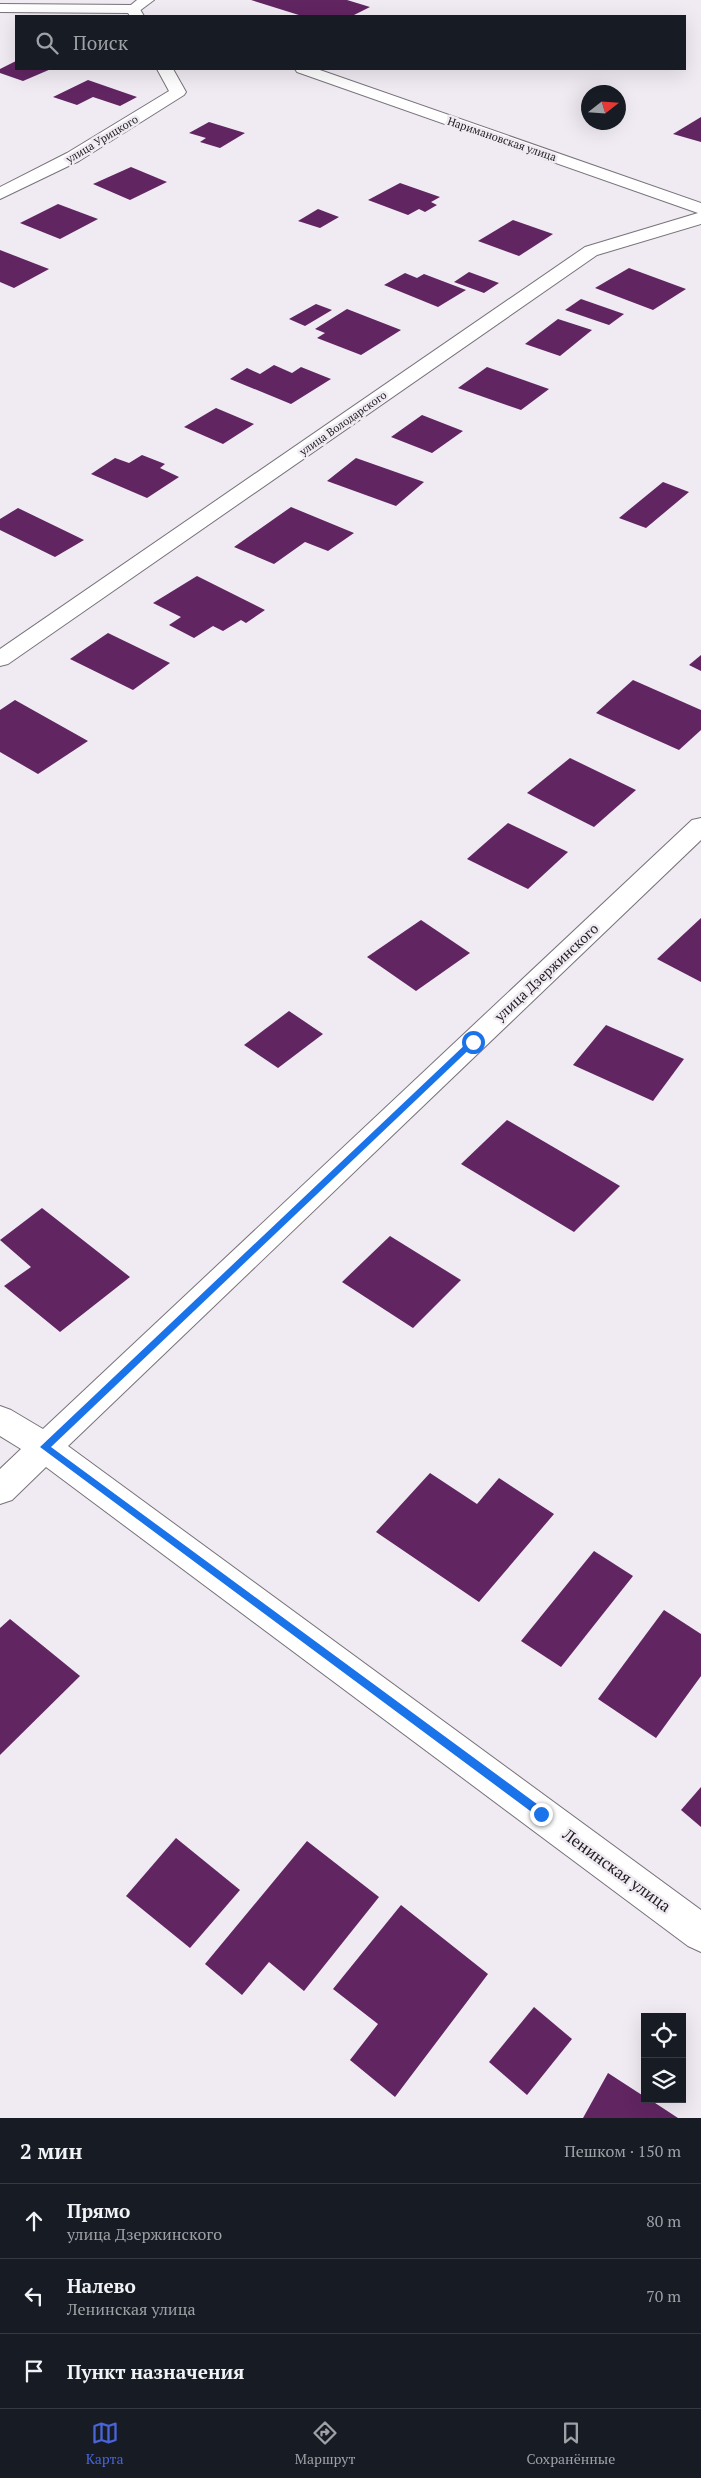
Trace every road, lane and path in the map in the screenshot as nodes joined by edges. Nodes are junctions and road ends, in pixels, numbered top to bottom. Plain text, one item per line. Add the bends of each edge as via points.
1 (115, 0) edge
2 (147, 0) edge
3 (0, 8) edge
4 (135, 12) edge
5 (149, 15) edge
6 (166, 70) edge
7 (306, 70) edge
8 (0, 194) edge
9 (701, 209) edge
10 (701, 218) edge
11 (0, 659) edge
12 (701, 826) edge
13 (0, 1419) edge
14 (44, 1447) junction
15 (0, 1490) edge
16 (701, 1933) edge

1 - 4 street
2 - 4 street
3 - 4 street
4 - 5 street
6 - 8 street, улица Урицкого via 178,92 73,157
7 - 9 street, Наримановская улица
10 - 11 street, улица Володарского via 591,251
12 - 14 street, улица Дзержинского
13 - 14 street, Ленинская улица
14 - 15 street, улица Дзержинского
14 - 16 street, Ленинская улица

